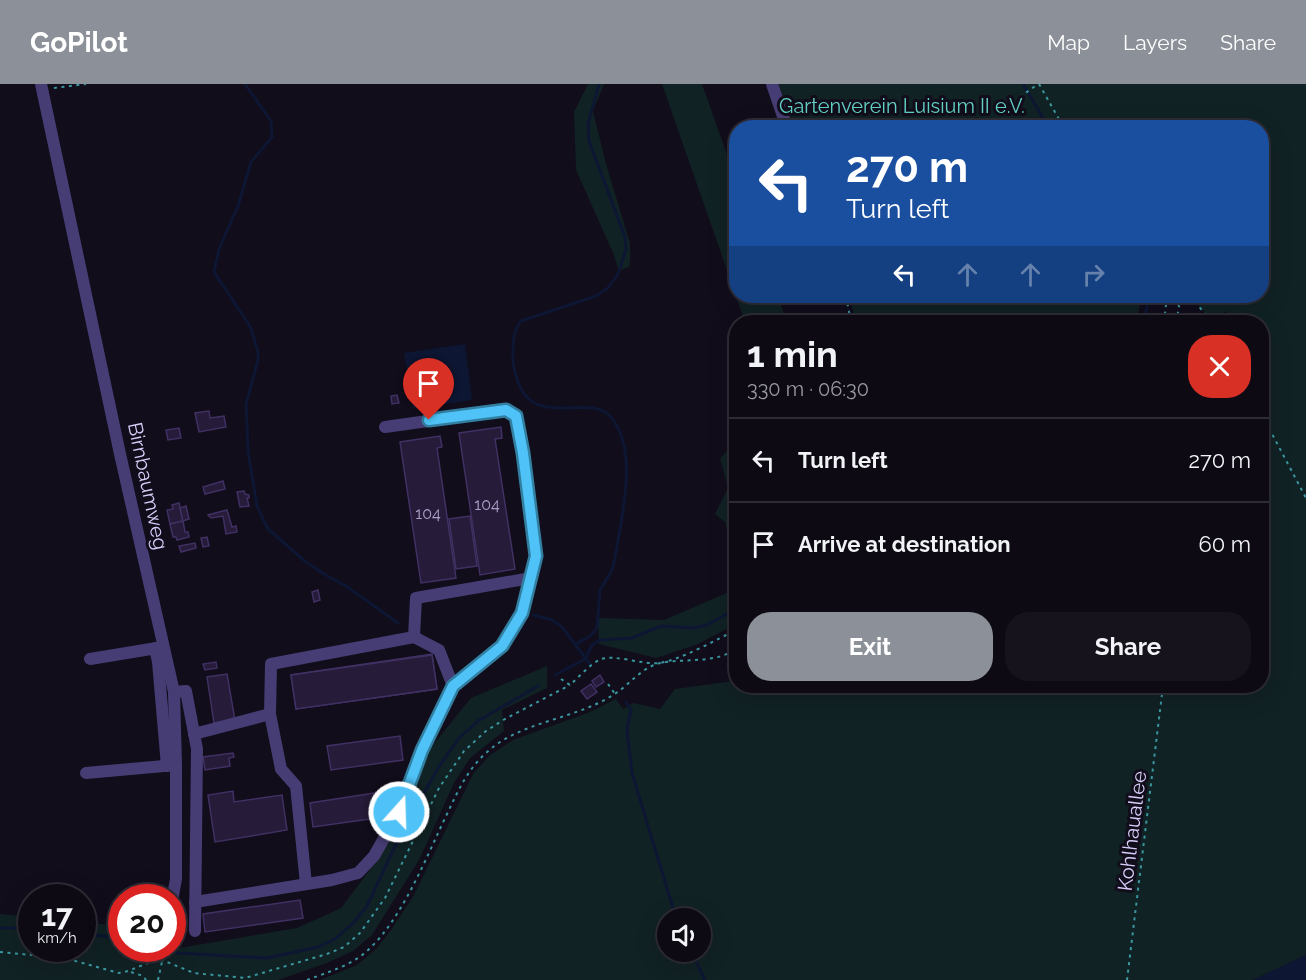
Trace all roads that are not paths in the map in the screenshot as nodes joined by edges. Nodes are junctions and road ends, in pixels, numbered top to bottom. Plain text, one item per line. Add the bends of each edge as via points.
1 (772, 84) edge
2 (42, 87) edge
3 (784, 120) edge
4 (385, 427) dead end
5 (531, 578) junction
6 (414, 637) junction
7 (160, 648) junction
8 (90, 659) dead end
9 (453, 686) junction
10 (174, 692) junction
11 (270, 714) junction
12 (194, 734) junction
13 (172, 766) junction
14 (86, 773) dead end
15 (175, 884) edge
16 (306, 884) junction
17 (195, 902) junction
18 (195, 931) dead end

1 - 3 street
2 - 7 street, Birnbaumweg
4 - 5 street via 506,410 516,416 536,556
5 - 6 street via 416,598
5 - 9 street via 522,613 502,646
6 - 9 street via 439,650
6 - 11 street via 271,664
7 - 8 street
7 - 10 street, Birnbaumweg
7 - 13 street via 158,662
9 - 16 street via 422,750 399,812 374,856 358,873
10 - 12 street via 186,691
10 - 13 street, Birnbaumweg
11 - 12 street
11 - 16 street via 281,769 296,786
12 - 17 street
13 - 14 street
13 - 15 street, Birnbaumweg
16 - 17 street
17 - 18 street

